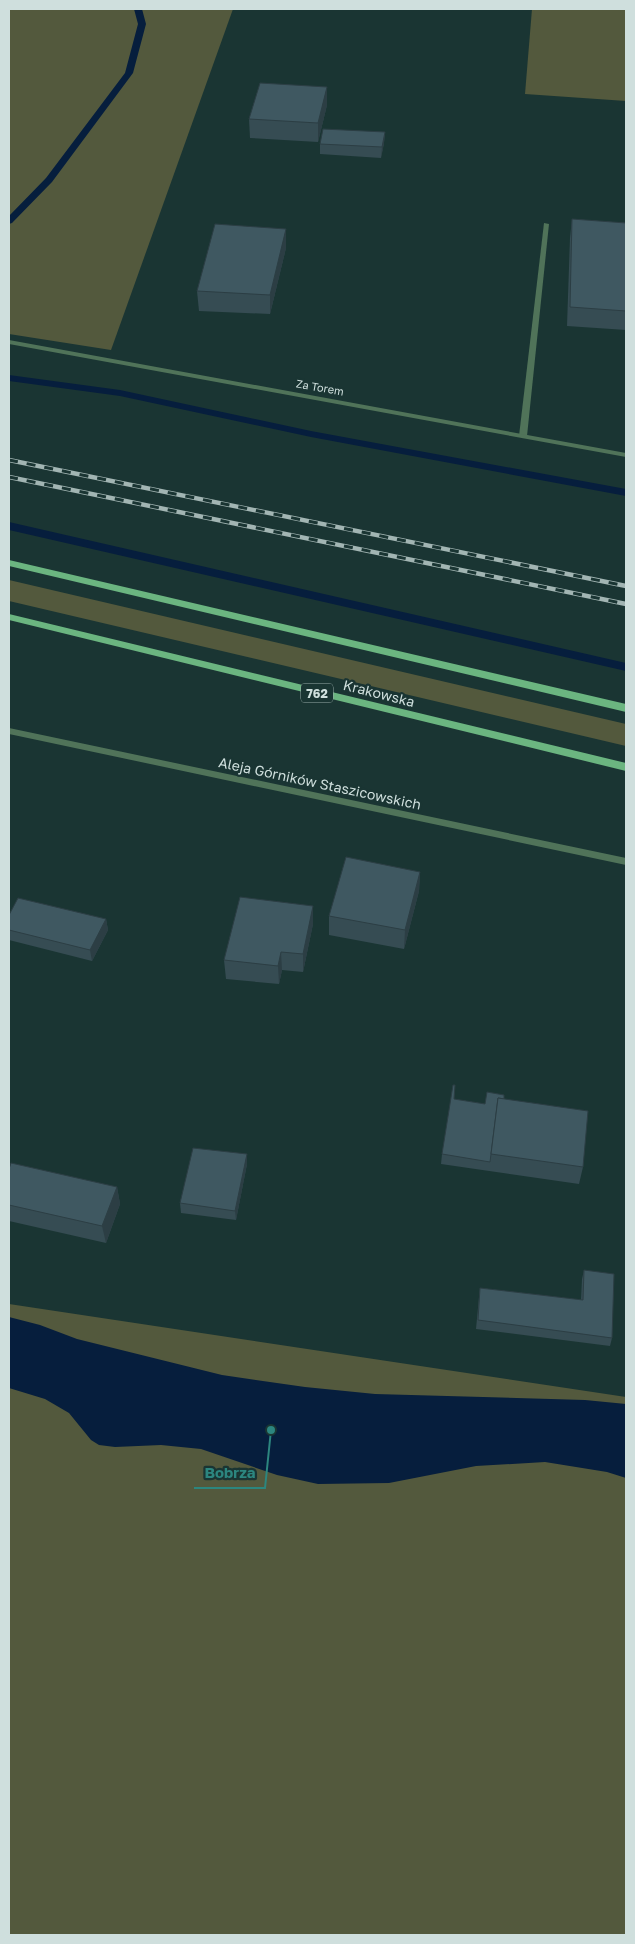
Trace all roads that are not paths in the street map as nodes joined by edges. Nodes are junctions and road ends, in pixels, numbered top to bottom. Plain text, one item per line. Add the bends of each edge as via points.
1 (546, 224) dead end
2 (9, 342) edge
3 (523, 436) junction
4 (626, 455) edge
5 (9, 563) edge
6 (9, 617) edge
7 (626, 708) edge
8 (9, 731) edge
9 (626, 768) edge
10 (626, 862) edge

1 - 3 street
2 - 3 street, Za Torem
3 - 4 street, Za Torem
5 - 7 main road
6 - 9 main road, Krakowska / 762
8 - 10 street, Aleja Górników Staszicowskich

